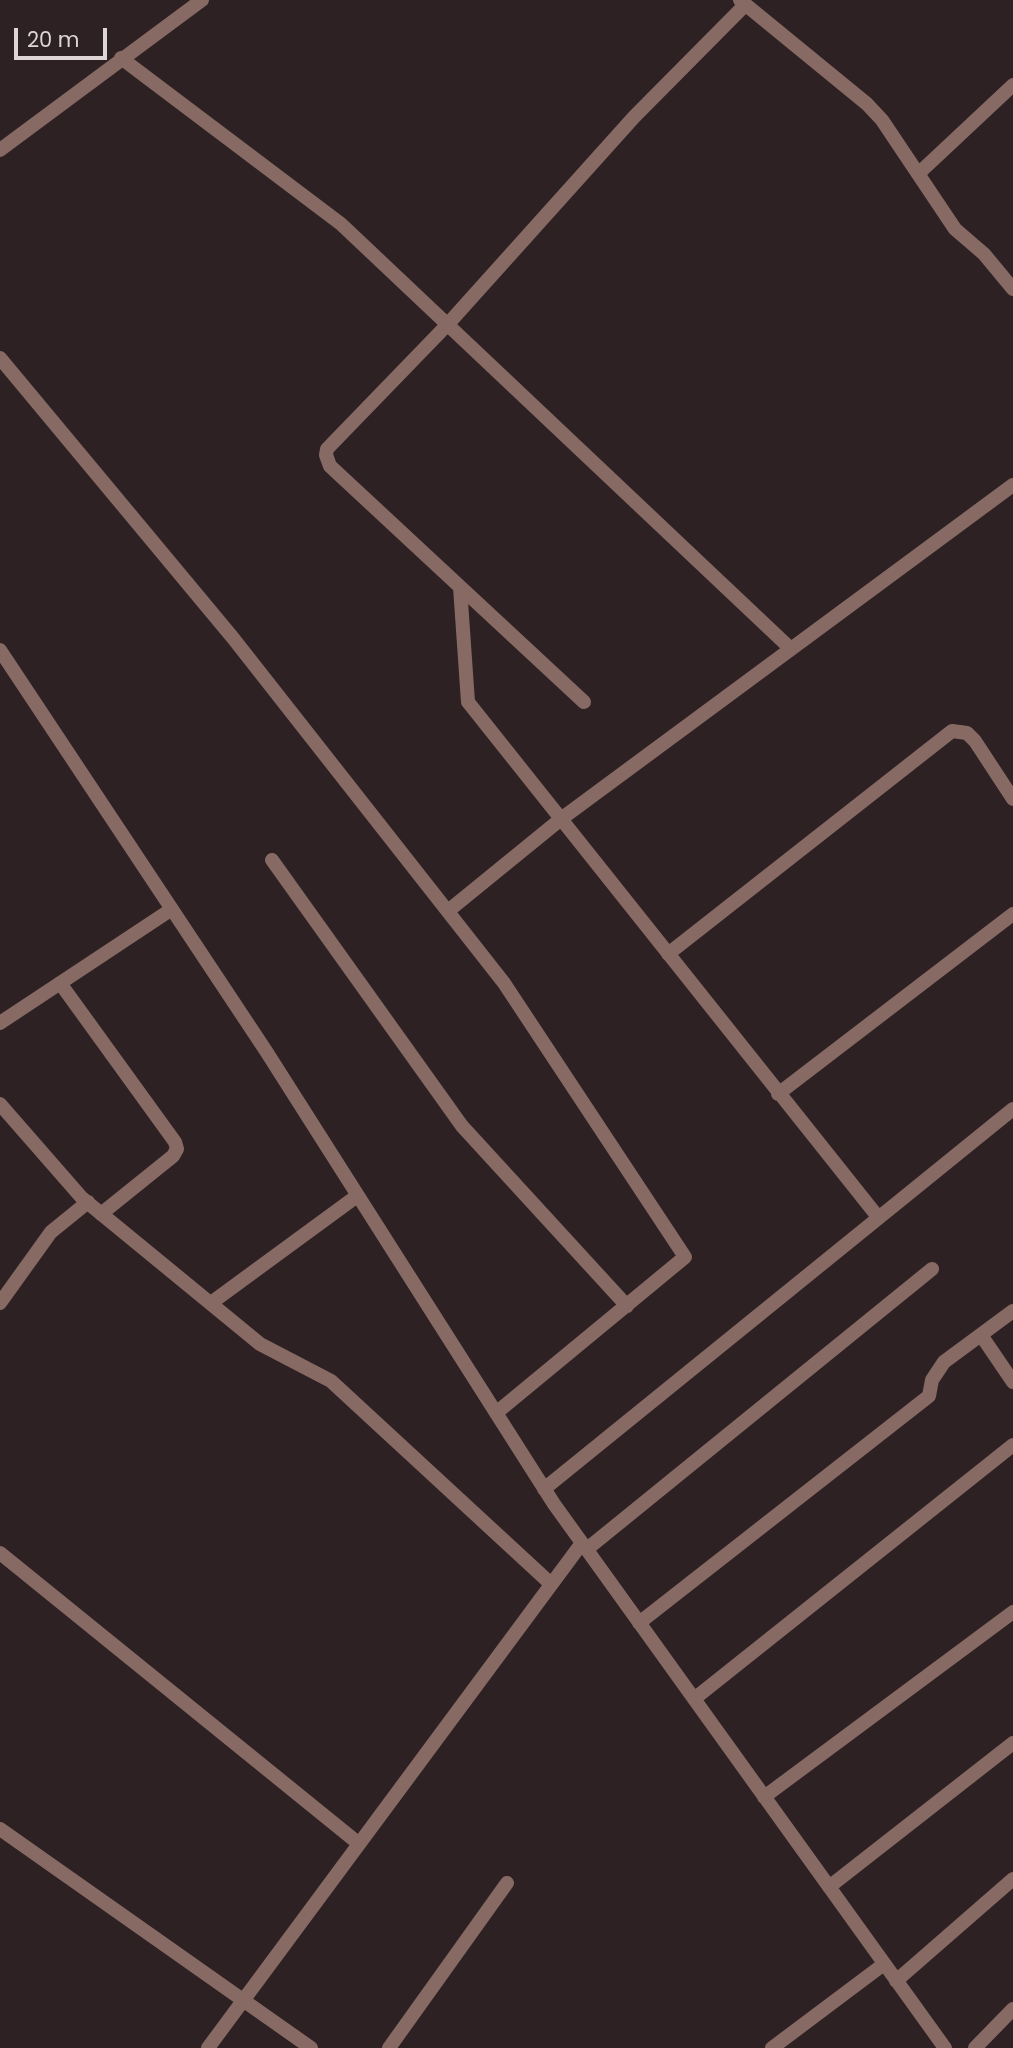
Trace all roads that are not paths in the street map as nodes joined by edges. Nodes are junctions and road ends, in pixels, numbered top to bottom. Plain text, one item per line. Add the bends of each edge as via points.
1 (202, 0) edge
2 (742, 2) edge
3 (121, 58) junction
4 (1013, 85) edge
5 (0, 150) edge
6 (918, 174) junction
7 (1013, 289) edge
8 (449, 324) junction
9 (0, 358) edge
10 (1013, 485) edge
11 (460, 587) junction
12 (791, 649) junction
13 (0, 650) edge
14 (584, 702) dead end
15 (1013, 799) edge
16 (561, 819) junction
17 (272, 860) dead end
18 (172, 909) junction
19 (448, 911) junction
20 (1013, 914) edge
21 (668, 954) junction
22 (61, 983) junction
23 (0, 1023) edge
24 (778, 1094) junction
25 (0, 1104) edge
26 (1013, 1109) edge
27 (357, 1196) junction
28 (88, 1202) junction
29 (101, 1214) junction
30 (878, 1217) junction
31 (932, 1269) dead end
32 (1, 1300) edge
33 (211, 1303) junction
34 (627, 1306) junction
35 (1013, 1311) edge
36 (981, 1335) junction
37 (1013, 1382) edge
38 (496, 1413) junction
39 (1013, 1445) edge
40 (544, 1489) junction
41 (584, 1546) junction
42 (0, 1553) edge
43 (551, 1584) junction
44 (1013, 1612) edge
45 (639, 1623) junction
46 (694, 1699) junction
47 (1013, 1743) edge
48 (764, 1797) junction
49 (0, 1829) edge
50 (358, 1843) junction
51 (1013, 1879) edge
52 (507, 1883) dead end
53 (829, 1887) junction
54 (884, 1964) junction
55 (896, 1981) junction
56 (242, 2002) junction
57 (1013, 2009) edge
58 (208, 2048) edge
59 (311, 2048) edge
60 (389, 2048) edge
61 (772, 2048) edge
62 (945, 2048) edge
63 (975, 2048) edge

1 - 3 street
2 - 6 street via 867,104
2 - 8 street
3 - 5 street
3 - 8 street via 341,224
4 - 6 street
6 - 7 street via 955,229
8 - 11 street via 326,455 330,466
8 - 12 street
9 - 19 street via 233,638
10 - 12 street
11 - 14 street
11 - 16 street via 468,702
12 - 16 street
13 - 18 street
15 - 21 street via 975,741 967,733 952,731
16 - 19 street
16 - 21 street
17 - 34 street via 462,1126
18 - 22 street
18 - 27 street
19 - 34 street via 504,983 685,1257
20 - 24 street
21 - 24 street
22 - 23 street
22 - 29 street via 177,1149
24 - 30 street
25 - 28 street
26 - 30 street
27 - 33 street
27 - 38 street
28 - 29 street
28 - 32 street via 51,1232
29 - 33 street
30 - 40 street
31 - 41 street
33 - 43 street via 261,1344 331,1381
34 - 38 street
35 - 36 street
36 - 37 street
36 - 45 street via 944,1362 932,1380 929,1396
38 - 40 street
39 - 46 street
40 - 41 street
41 - 43 street
41 - 45 street
42 - 50 street
43 - 50 street
44 - 48 street
45 - 46 street
46 - 48 street
47 - 53 street
48 - 53 street
49 - 56 street
50 - 56 street
51 - 55 street
52 - 60 street
53 - 54 street
54 - 55 street
54 - 61 street
55 - 62 street
56 - 58 street
56 - 59 street
57 - 63 street

